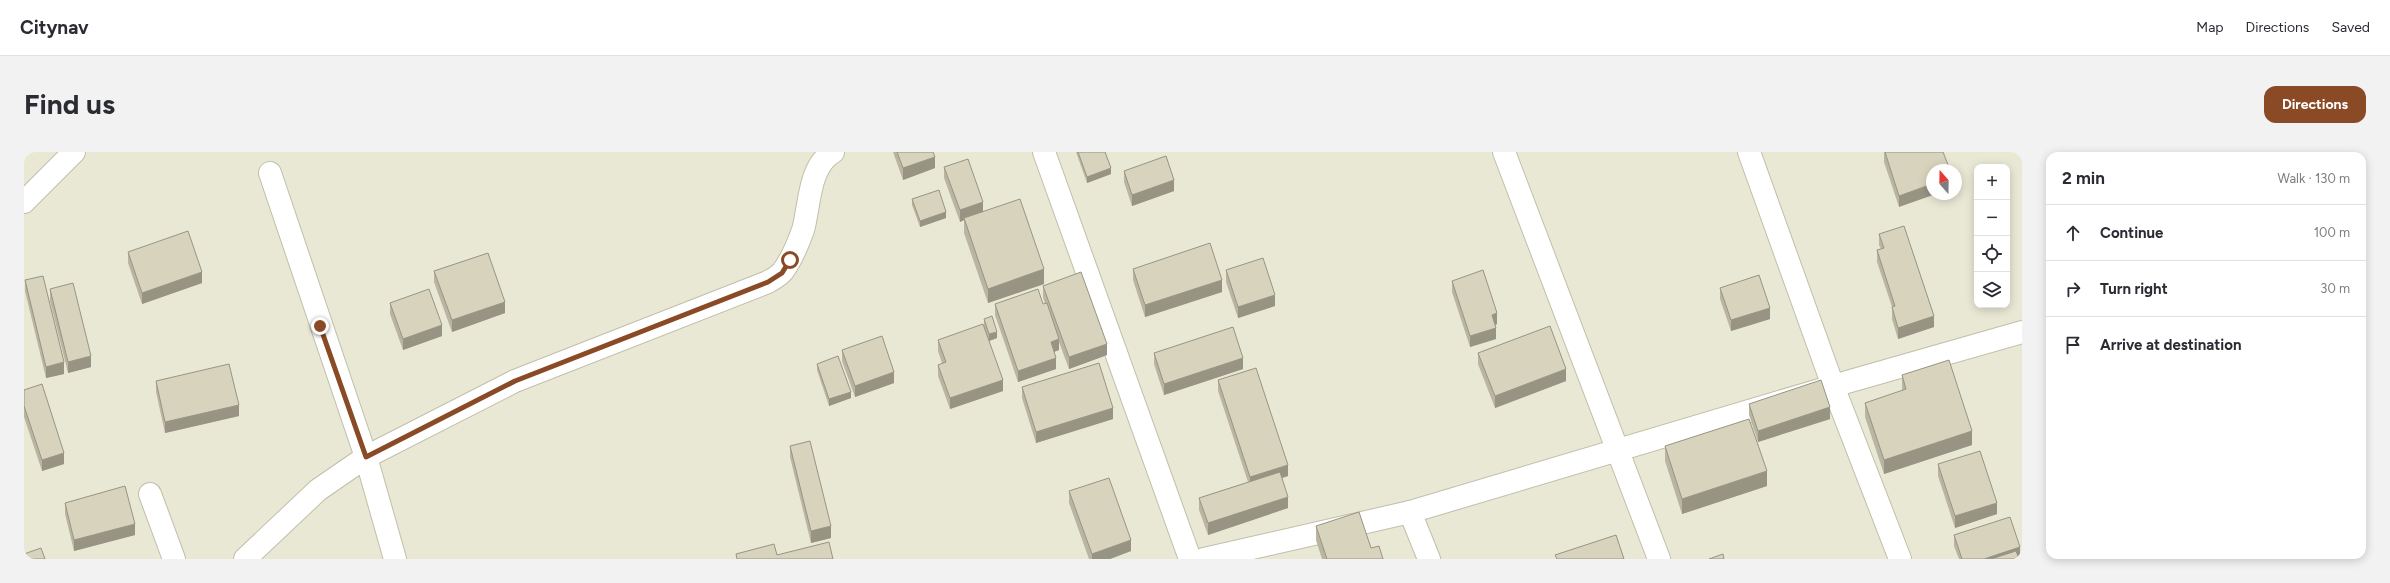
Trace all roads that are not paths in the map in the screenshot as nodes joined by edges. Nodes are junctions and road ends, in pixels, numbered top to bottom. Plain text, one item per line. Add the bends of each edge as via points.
1 (74, 152) edge
2 (833, 152) edge
3 (1044, 152) edge
4 (1504, 152) edge
5 (1749, 152) edge
6 (270, 173) dead end
7 (24, 202) edge
8 (2022, 332) edge
9 (1833, 386) junction
10 (1618, 450) junction
11 (366, 457) junction
12 (150, 494) dead end
13 (1410, 512) junction
14 (174, 559) edge
15 (245, 559) edge
16 (395, 559) edge
17 (1190, 559) edge
18 (1204, 559) edge
19 (1429, 559) edge
20 (1659, 559) edge
21 (1900, 559) edge

1 - 7 street
2 - 11 street via 821,164 811,189 803,230 782,273 515,381
3 - 17 street
4 - 10 street
5 - 9 street
6 - 11 street
8 - 9 street
9 - 10 street
9 - 21 street
10 - 13 street
10 - 20 street
11 - 15 street via 318,490
11 - 16 street
12 - 14 street
13 - 18 street
13 - 19 street

